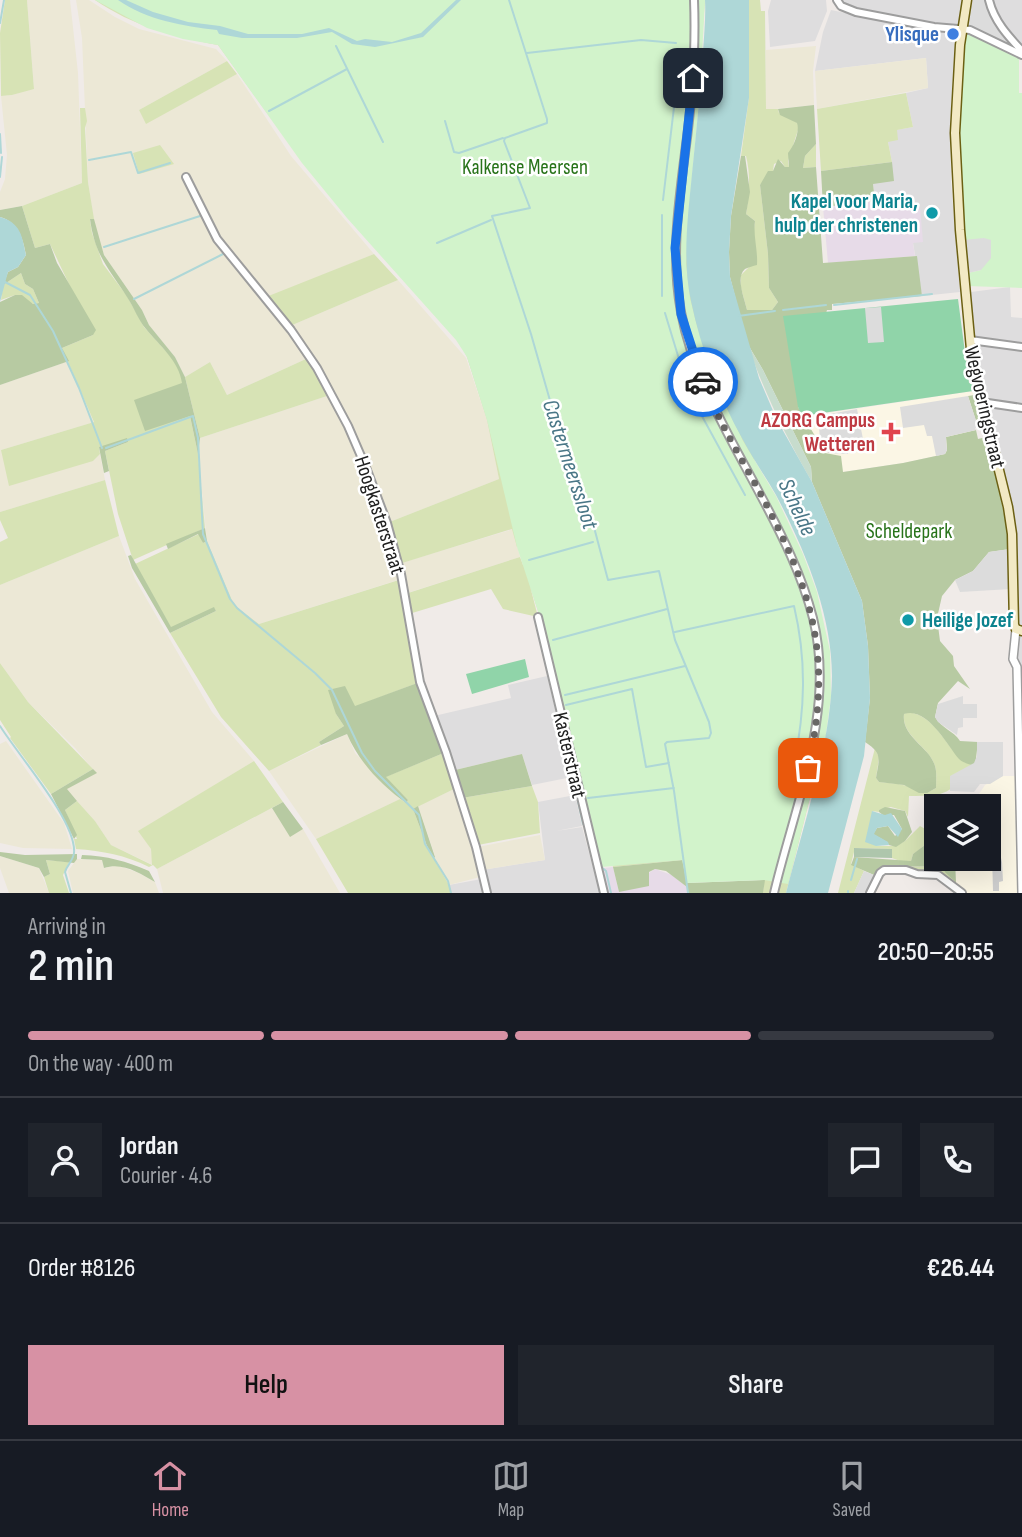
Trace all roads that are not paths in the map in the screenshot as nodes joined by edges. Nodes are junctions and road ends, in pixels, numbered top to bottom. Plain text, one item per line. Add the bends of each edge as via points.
1 (694, 0) edge
2 (836, 0) edge
3 (967, 0) edge
4 (989, 0) edge
5 (961, 30) junction
6 (1022, 53) edge
7 (186, 177) dead end
8 (970, 340) junction
9 (1022, 347) edge
10 (981, 402) junction
11 (1022, 408) edge
12 (538, 617) dead end
13 (1019, 630) edge
14 (1021, 776) edge
15 (487, 893) edge
16 (604, 893) edge
17 (774, 893) edge
18 (870, 893) edge
19 (962, 893) edge
20 (1022, 893) edge

1 - 17 street via 693,78 675,248 681,314 707,391 800,576 814,620 817,650 813,744
2 - 5 street via 856,12
3 - 5 main road, Wegvoeringstraat
4 - 6 street via 992,12
5 - 6 street
5 - 8 main road, Wegvoeringstraat via 955,154
7 - 15 street, Hoogkasterstraat via 218,239 317,368 367,470 401,574 420,682 476,846
8 - 9 street
8 - 10 main road, Wegvoeringstraat
10 - 11 street
10 - 13 main road, Wegvoeringstraat via 1008,507 1014,625
12 - 16 street, Kasterstraat
13 - 14 street, Wegvoeringstraat via 1013,659
14 - 20 street, Wegvoeringstraat
18 - 19 street via 884,870 906,870 938,875

